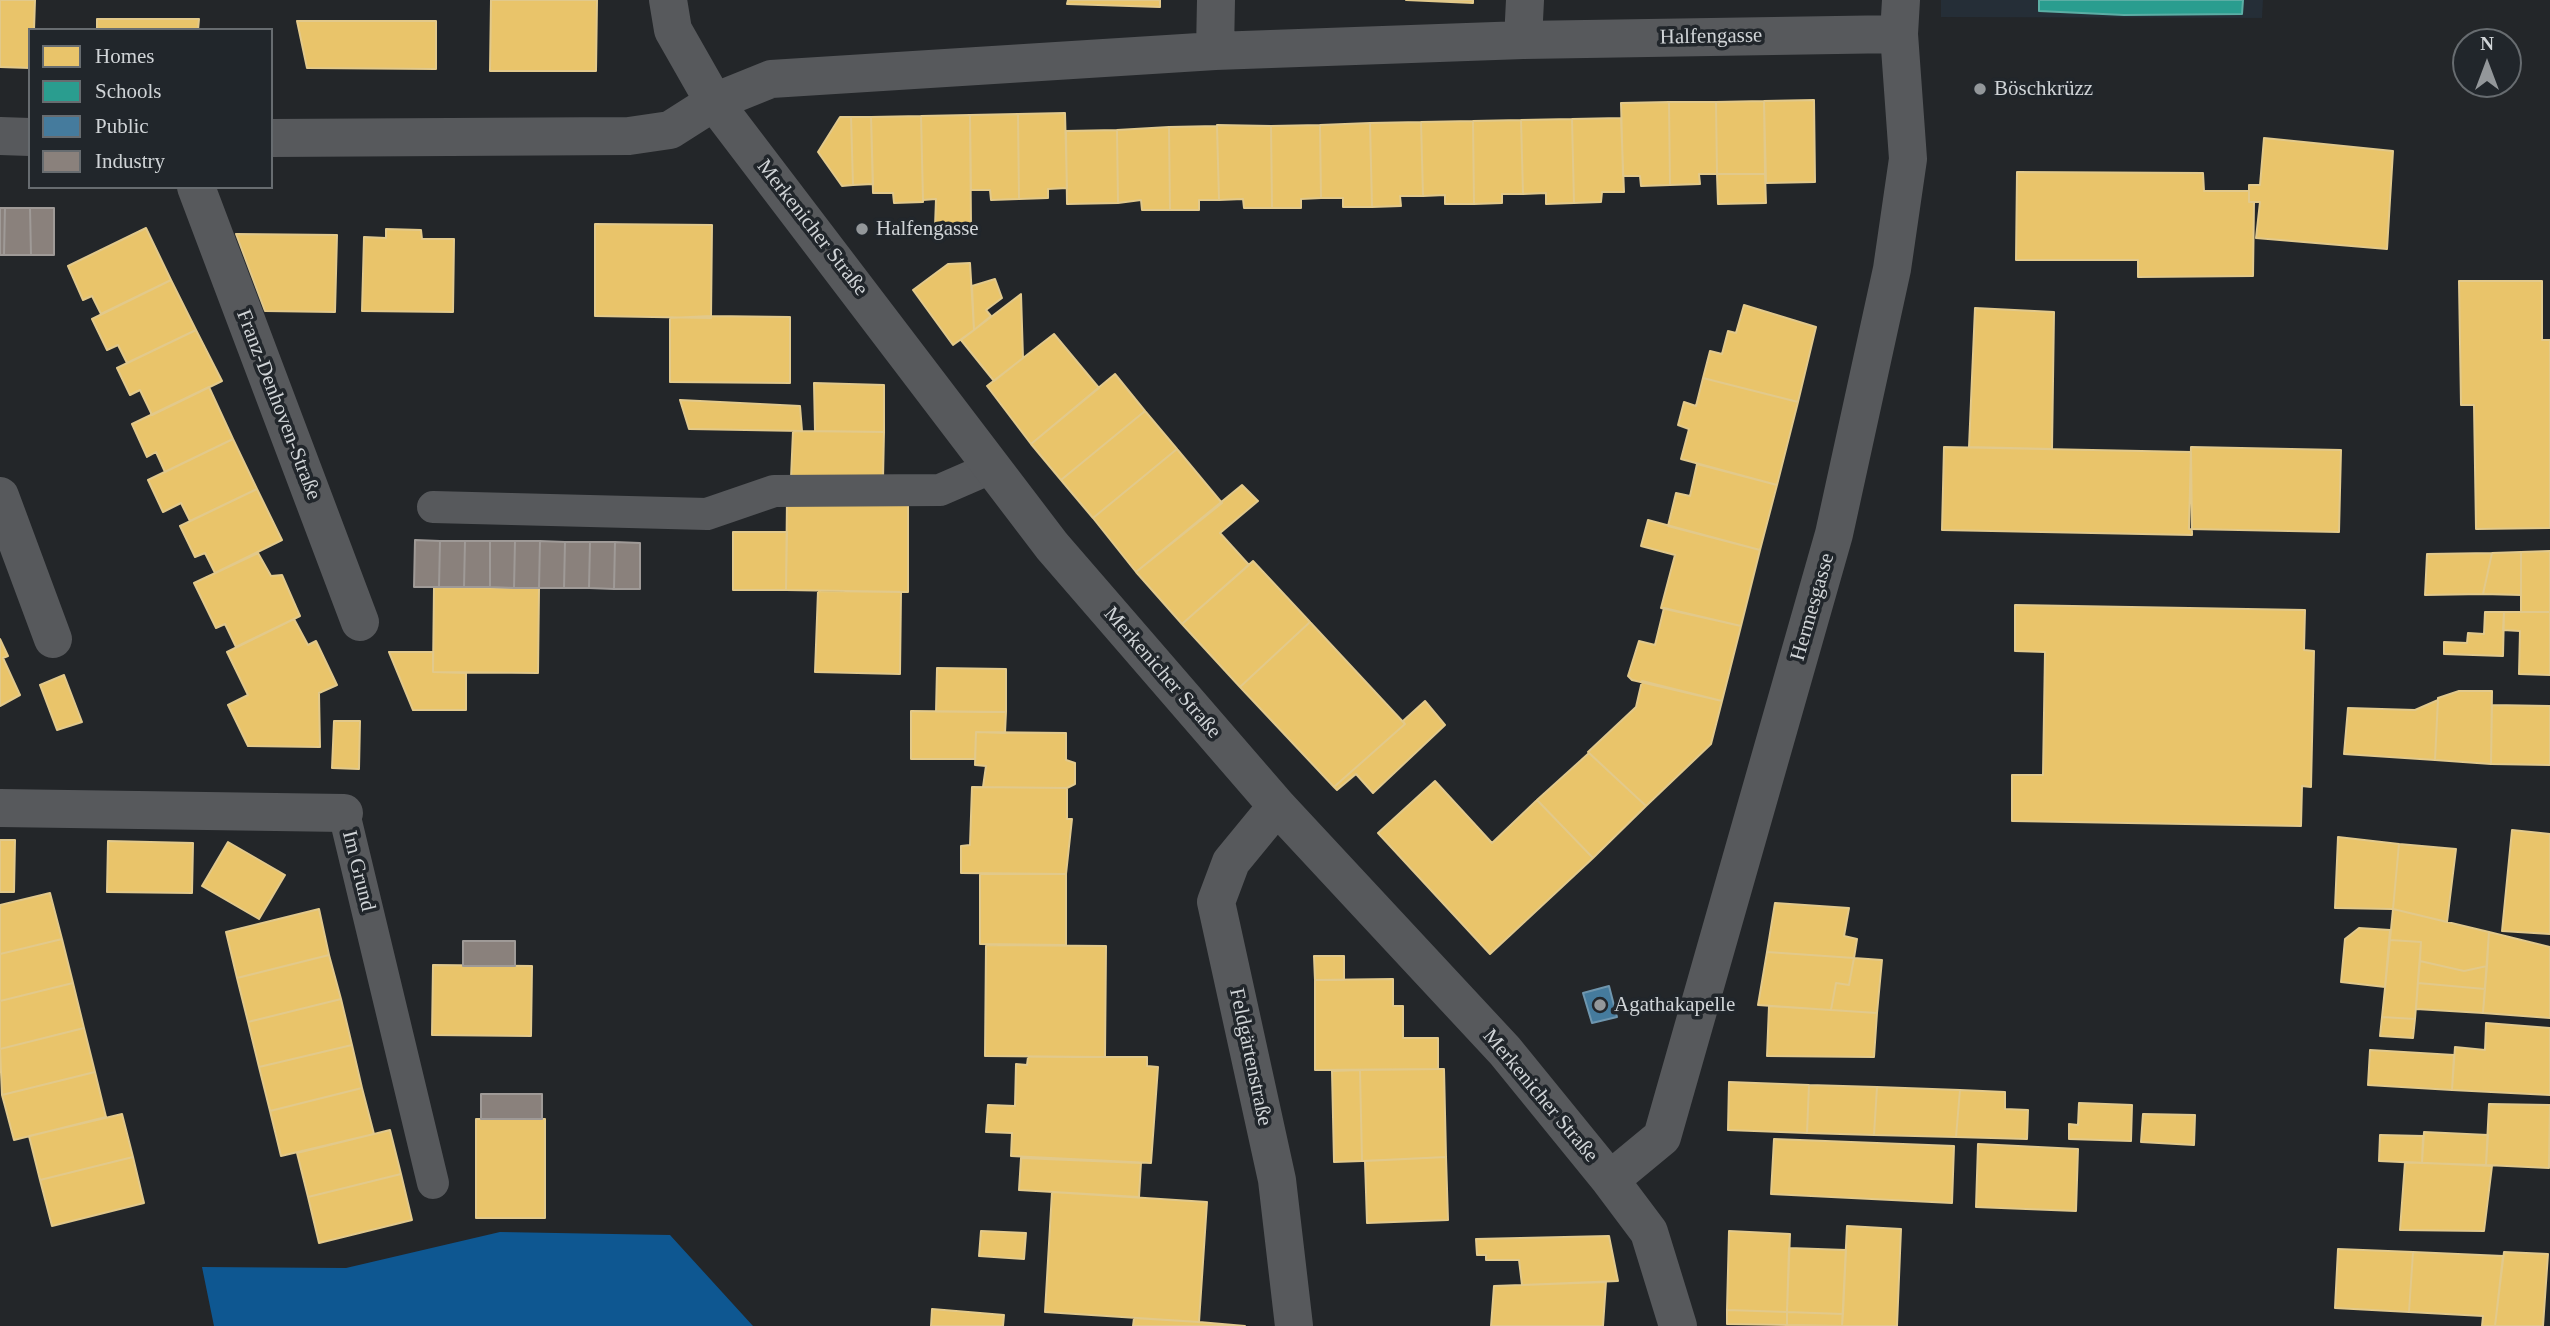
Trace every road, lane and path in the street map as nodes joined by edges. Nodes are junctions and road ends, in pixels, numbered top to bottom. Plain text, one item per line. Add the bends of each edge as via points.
1 (668, 0) edge
2 (1216, 0) edge
3 (1525, 0) edge
4 (1900, 17) edge
5 (1523, 40) junction
6 (1215, 51) junction
7 (714, 102) junction
8 (0, 136) edge
9 (28, 137) edge
10 (273, 138) edge
11 (196, 189) edge
12 (993, 467) junction
13 (0, 496) edge
14 (433, 507) dead end
15 (360, 622) dead end
16 (53, 639) dead end
17 (1277, 807) junction
18 (0, 808) edge
19 (344, 813) joint
20 (1611, 1180) junction
21 (433, 1183) dead end
22 (1294, 1326) edge
23 (1678, 1326) edge

1 - 7 street, Merkenicher Straße via 673,30
2 - 6 street
3 - 5 street
4 - 5 street, Halfengasse
4 - 20 street, Hermesgasse via 1908,159 1892,269 1834,534 1662,1137
5 - 6 street, Halfengasse
6 - 7 street, Halfengasse via 771,79
7 - 10 street via 670,130 629,136
7 - 12 street, Merkenicher Straße
8 - 9 street
11 - 15 street, Franz-Denhoven-Straße
12 - 14 lane via 940,490 774,491 707,514
12 - 17 street, Merkenicher Straße via 1052,546
13 - 16 street
17 - 20 street, Merkenicher Straße via 1505,1051
17 - 22 street, Feldgärtenstraße via 1231,862 1216,902 1277,1180
18 - 19 street, Im Grund
19 - 21 lane, Im Grund
20 - 23 street, Merkenicher Straße via 1649,1232

